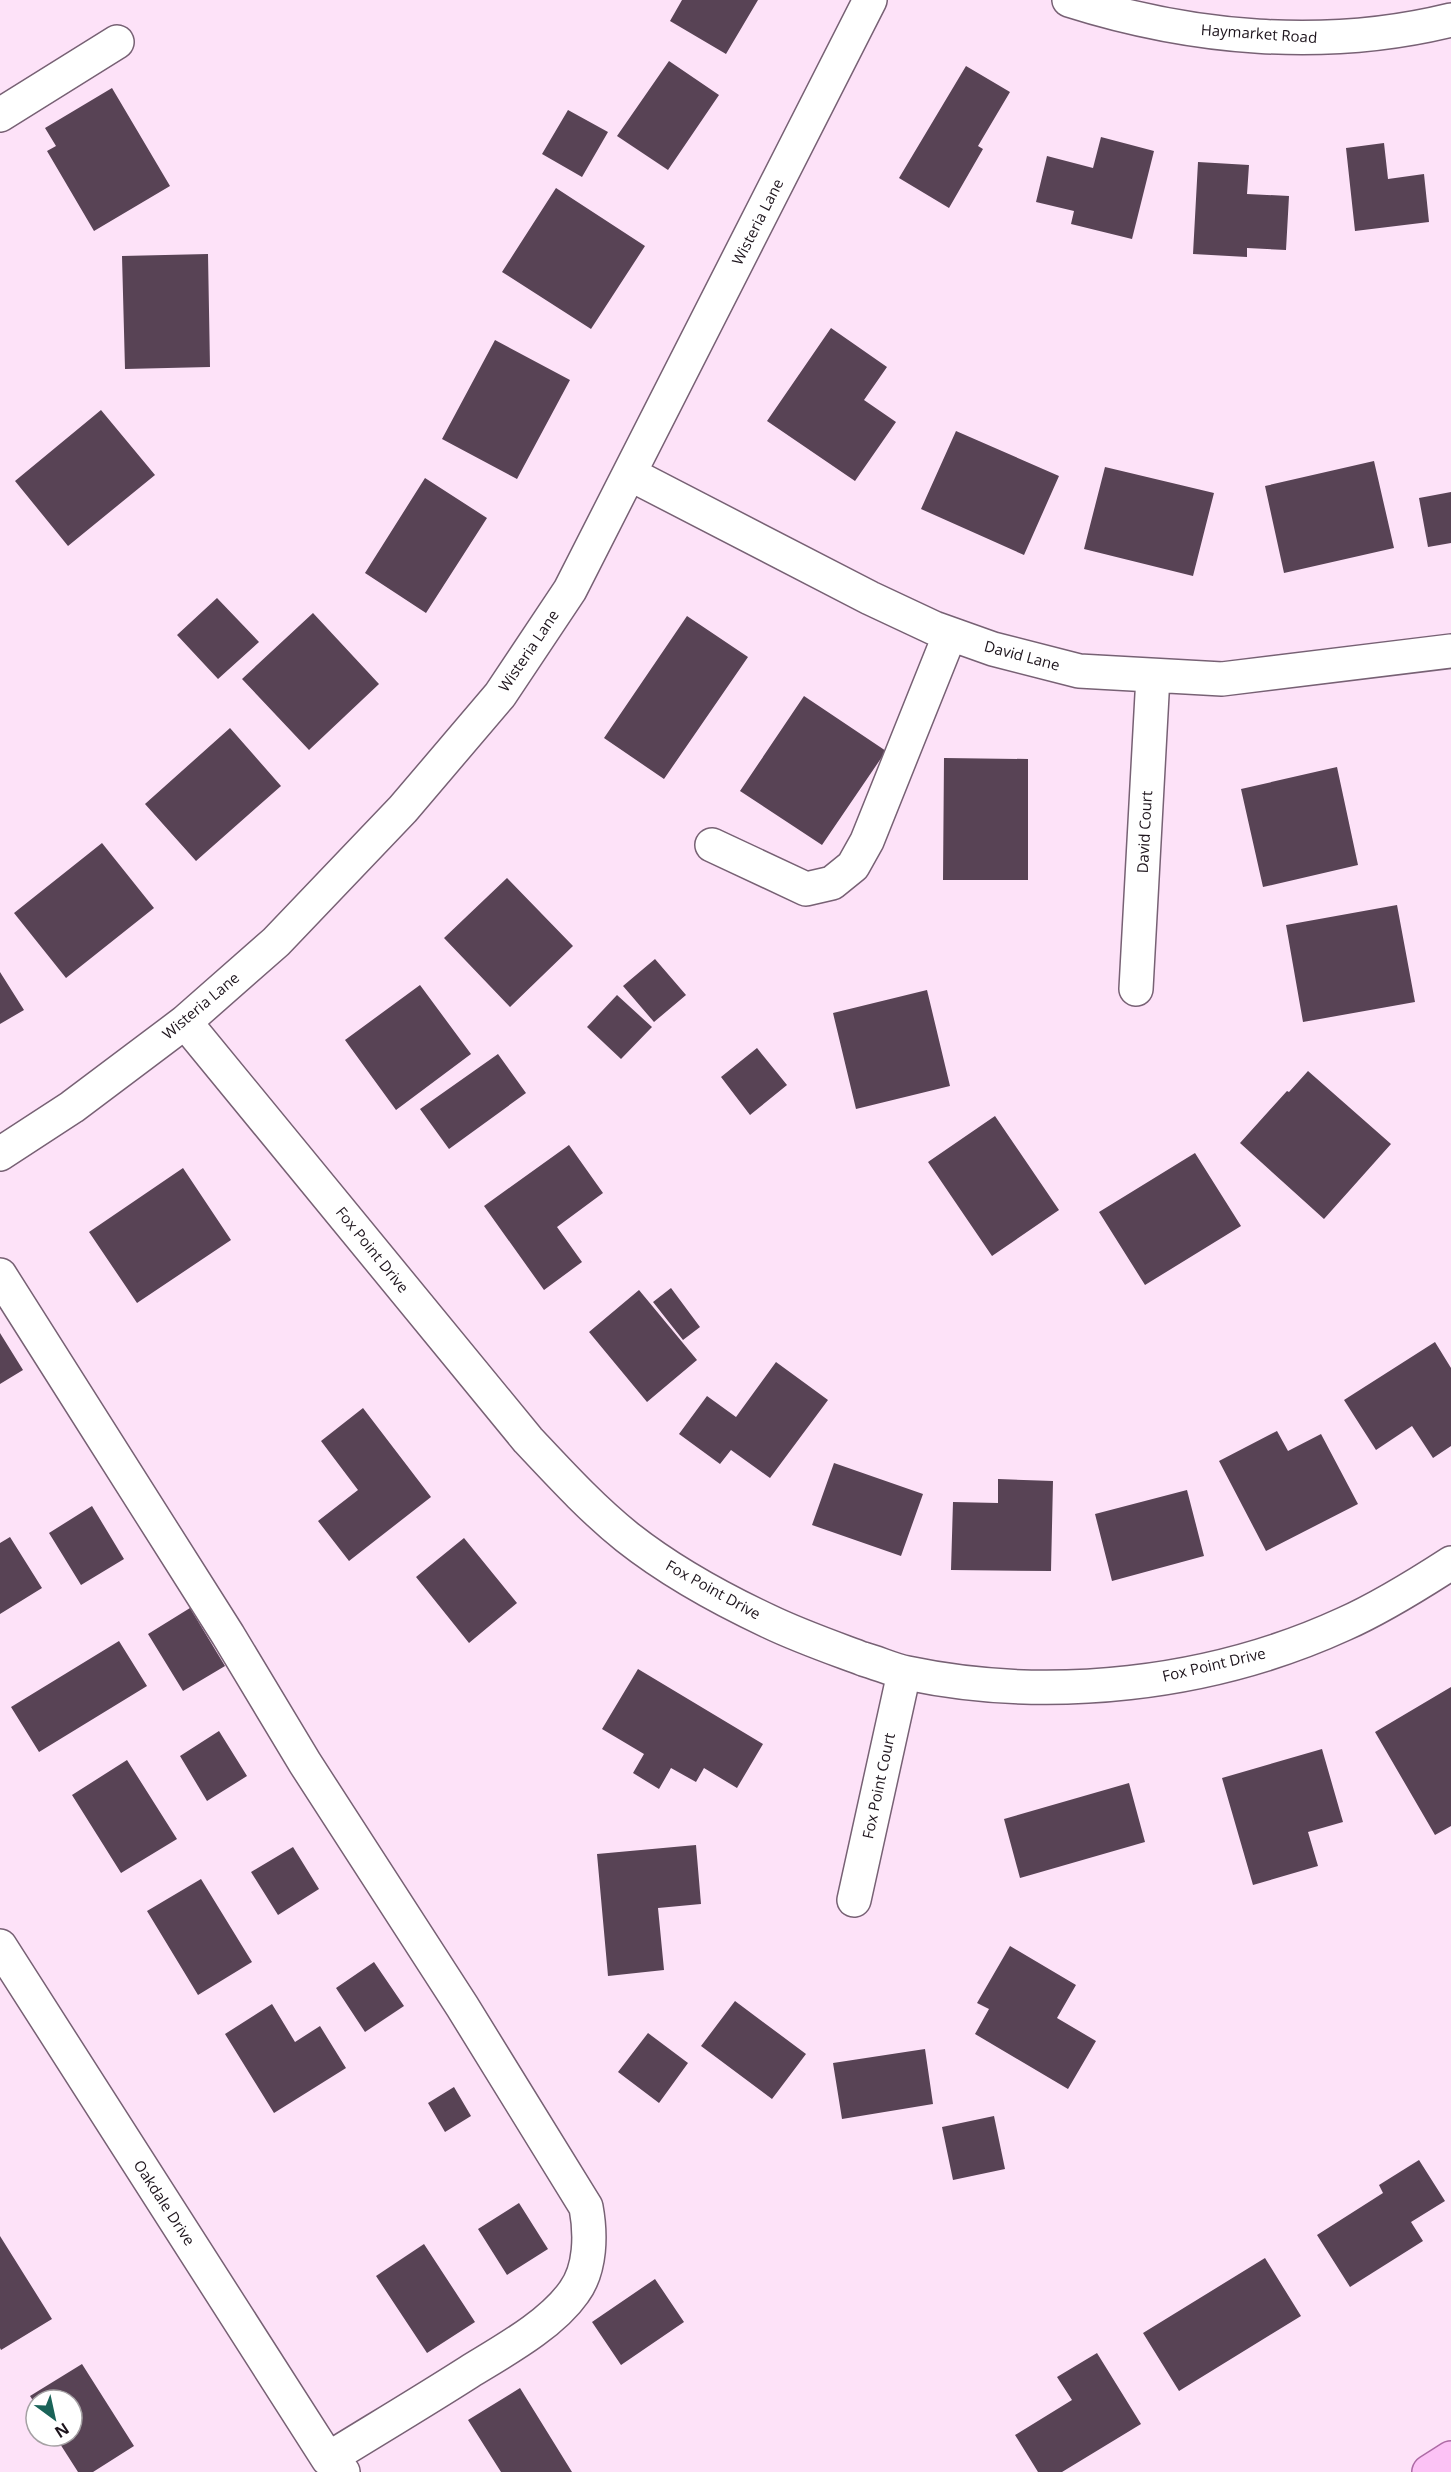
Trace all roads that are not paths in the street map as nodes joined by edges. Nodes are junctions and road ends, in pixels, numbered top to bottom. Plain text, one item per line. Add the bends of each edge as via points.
1 (870, 0) edge
2 (1069, 0) edge
3 (1451, 20) edge
4 (117, 42) dead end
5 (0, 115) edge
6 (630, 474) junction
7 (950, 634) junction
8 (1451, 651) edge
9 (1153, 676) junction
10 (712, 844) dead end
11 (1136, 988) dead end
12 (185, 1022) junction
13 (0, 1154) edge
14 (0, 1275) edge
15 (1451, 1563) edge
16 (904, 1673) junction
17 (854, 1900) dead end
18 (0, 1946) edge
19 (1451, 2458) edge
20 (334, 2468) edge
21 (1429, 2472) edge

1 - 6 street, Wisteria Lane
2 - 3 street, Haymarket Road via 1165,26 1236,35 1339,38 1415,29
4 - 5 street
6 - 7 street, David Lane via 870,598
6 - 12 street, Wisteria Lane via 570,590 500,695 403,809 276,942
7 - 9 street, David Lane via 1079,671
7 - 10 street via 867,841 853,866 832,884 806,889
8 - 9 street, David Lane via 1222,679
9 - 11 street, David Court
12 - 13 street, Wisteria Lane via 72,1107
12 - 16 street, Fox Point Drive via 528,1440 626,1536 728,1602 806,1639
14 - 20 street via 586,2207 590,2229 585,2268 575,2291 551,2317
15 - 16 street, Fox Point Drive via 1344,1624 1263,1655 1179,1676 1079,1686 1008,1686
16 - 17 street, Fox Point Court
18 - 20 street, Oakdale Drive
19 - 21 main road

